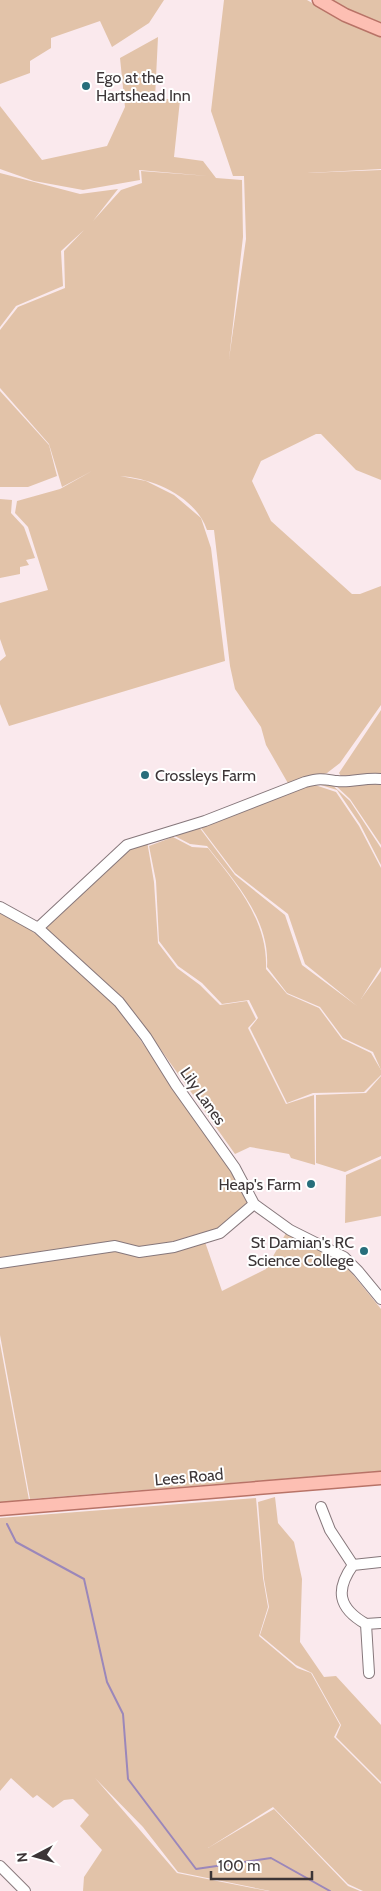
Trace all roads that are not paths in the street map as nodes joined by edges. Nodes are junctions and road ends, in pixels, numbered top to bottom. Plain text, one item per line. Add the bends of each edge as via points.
1 (319, 0) edge
2 (381, 30) edge
3 (381, 779) edge
4 (0, 907) edge
5 (38, 928) junction
6 (254, 1204) junction
7 (0, 1263) edge
8 (381, 1299) edge
9 (381, 1478) edge
10 (321, 1506) dead end
11 (0, 1509) edge
12 (381, 1562) edge
13 (353, 1565) junction
14 (381, 1623) edge
15 (366, 1624) junction
16 (369, 1673) dead end
17 (0, 1866) edge
18 (25, 1891) edge

1 - 2 main road
3 - 5 street via 311,780 205,821 127,845
4 - 5 street, Lily Lanes
5 - 6 street, Lily Lanes via 119,1002 235,1168
6 - 7 street via 220,1233 174,1246 139,1252 115,1246
6 - 8 street, Lily Lanes via 290,1230 344,1257
9 - 11 main road, Lees Road
10 - 13 street via 330,1530
12 - 13 street
13 - 15 street via 344,1578 342,1598 353,1617
14 - 15 street
15 - 16 street
17 - 18 street

